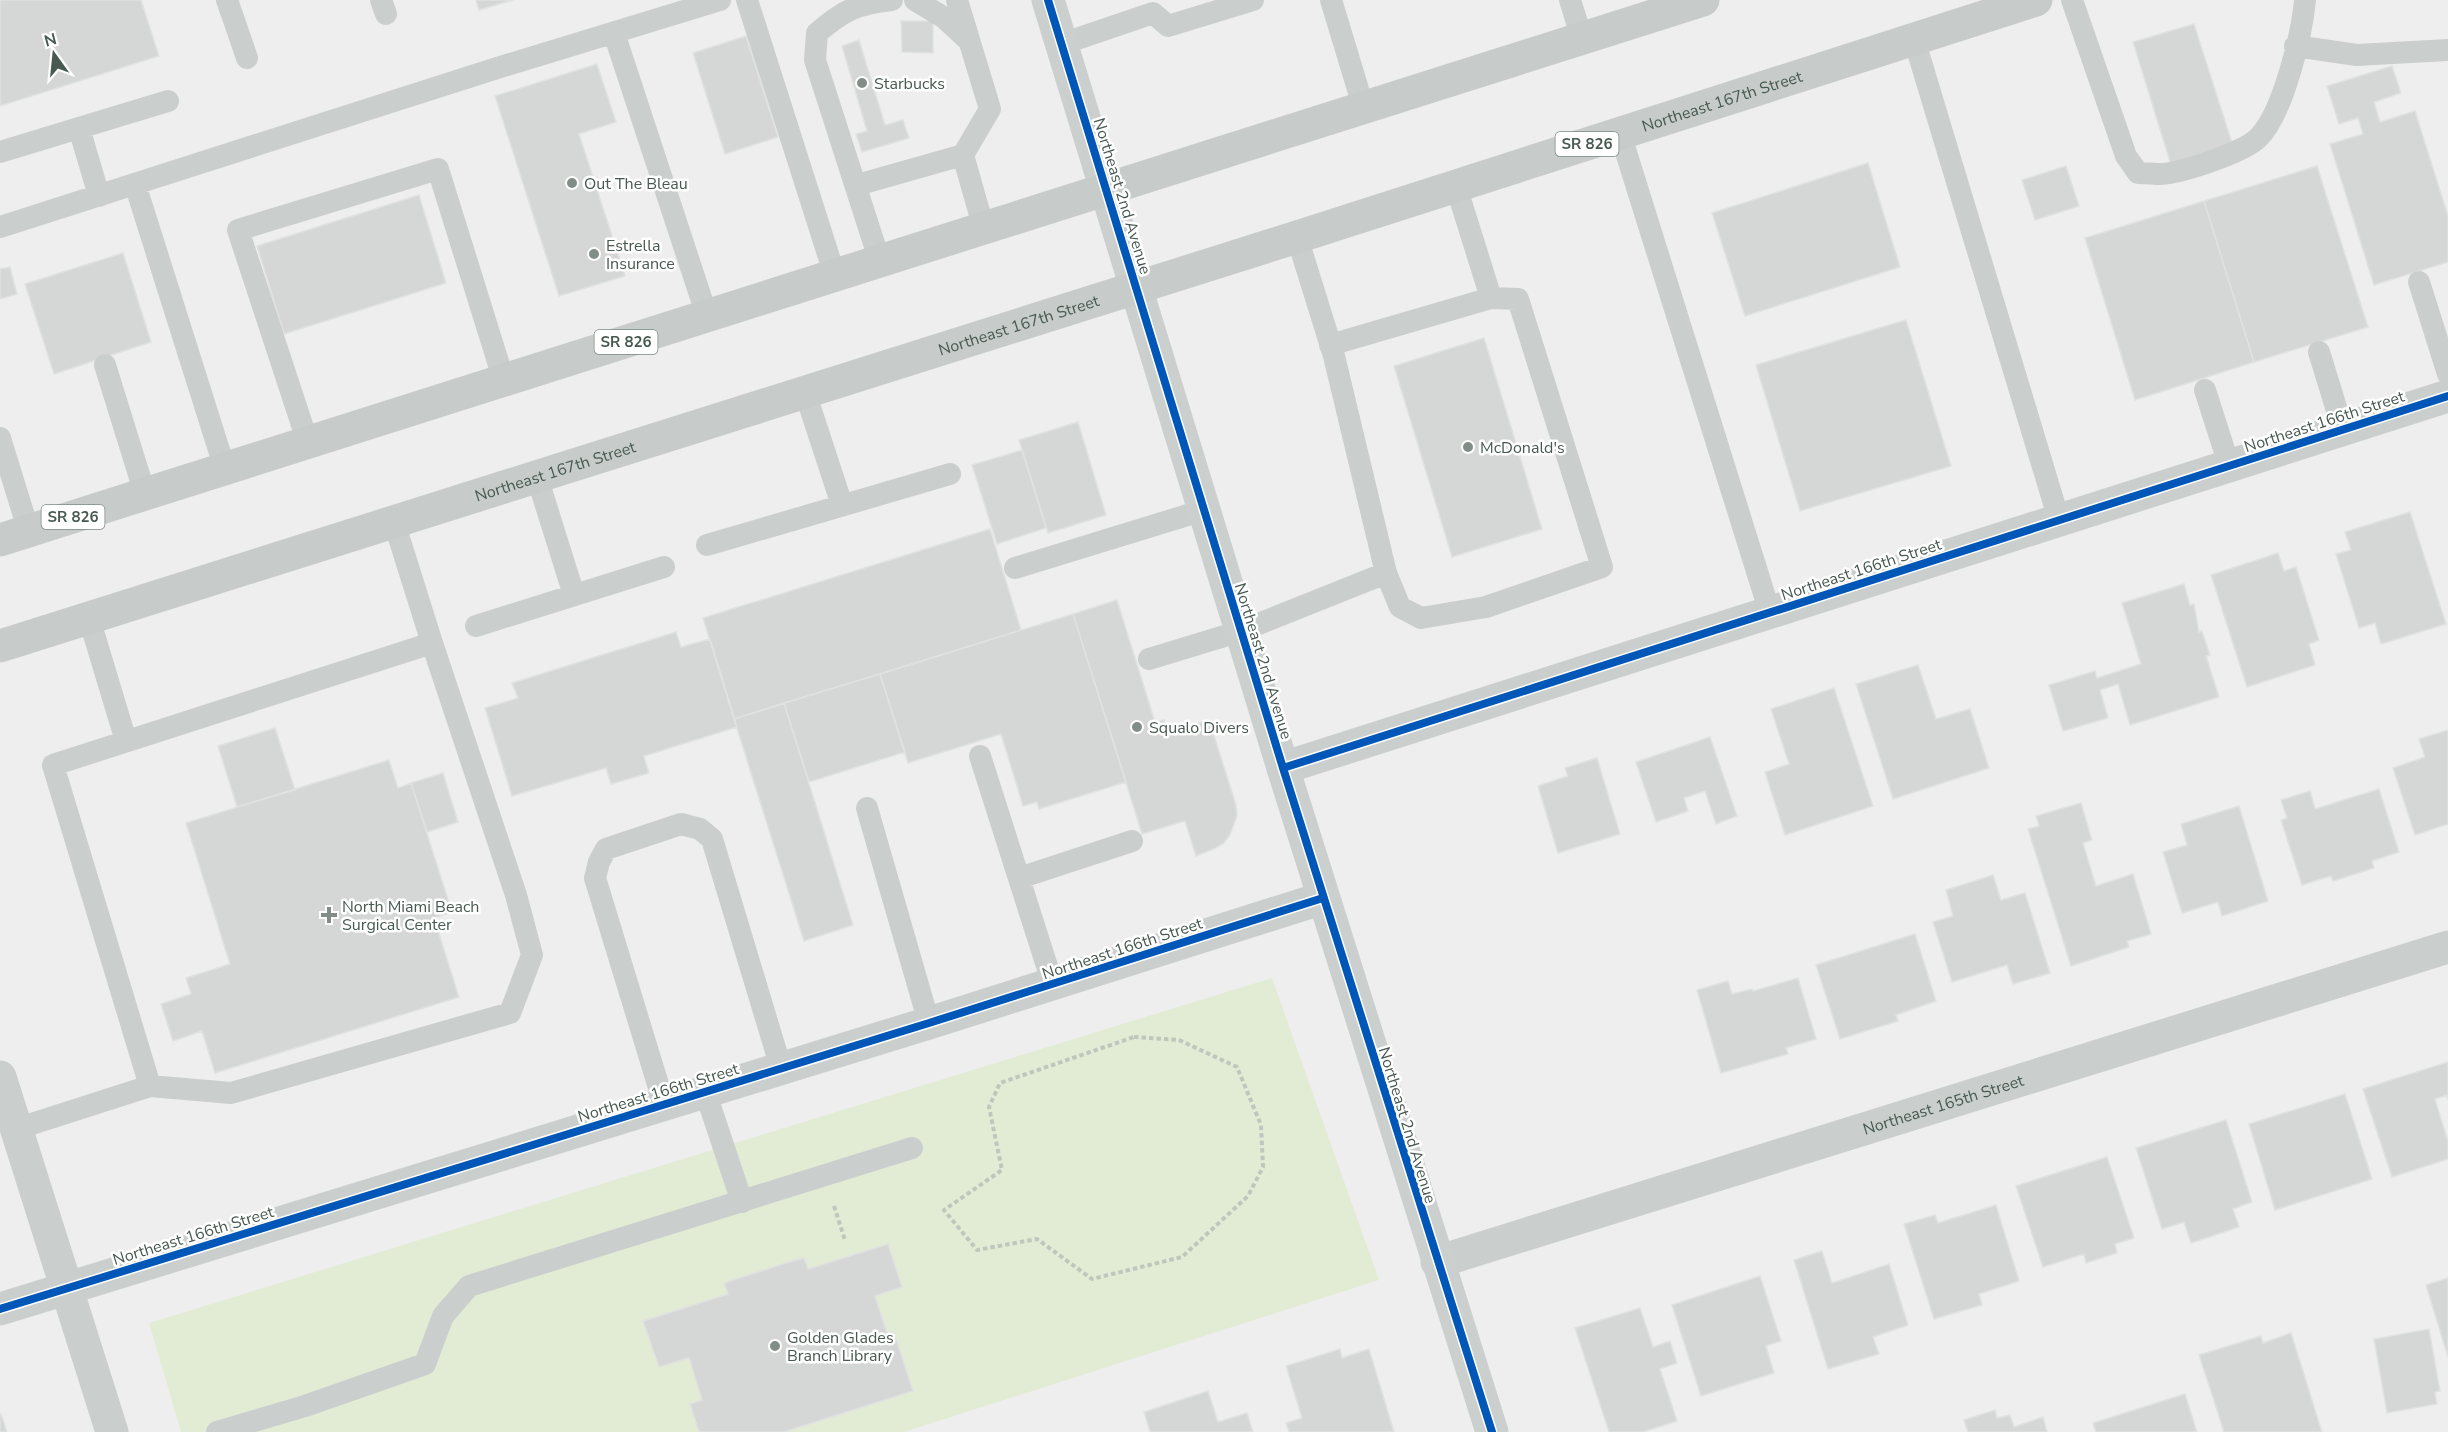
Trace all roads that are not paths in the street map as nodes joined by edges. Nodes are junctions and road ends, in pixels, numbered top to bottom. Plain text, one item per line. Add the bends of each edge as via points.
1 (227, 0) edge
2 (720, 0) edge
3 (747, 0) edge
4 (892, 0) edge
5 (915, 0) edge
6 (957, 0) edge
7 (1048, 0) edge
8 (1253, 0) edge
9 (1331, 0) edge
10 (1570, 0) edge
11 (1703, 0) edge
12 (2036, 0) edge
13 (2072, 0) edge
14 (2306, 0) edge
15 (614, 33) junction
16 (1582, 39) junction
17 (1914, 39) junction
18 (969, 41) junction
19 (1062, 44) junction
20 (2295, 46) junction
21 (2448, 50) edge
22 (247, 57) dead end
23 (168, 100) dead end
24 (1364, 109) junction
25 (79, 128) junction
26 (1620, 133) junction
27 (0, 152) edge
28 (963, 155) junction
29 (135, 184) junction
30 (857, 185) junction
31 (1456, 186) junction
32 (1107, 190) junction
33 (99, 196) junction
34 (0, 227) edge
35 (984, 229) junction
36 (1297, 237) junction
37 (880, 262) junction
38 (835, 276) junction
39 (2420, 282) dead end
40 (1137, 287) junction
41 (1491, 298) junction
42 (707, 316) junction
43 (1330, 345) junction
44 (2319, 352) dead end
45 (105, 365) dead end
46 (2448, 374) edge
47 (504, 381) junction
48 (2205, 390) dead end
49 (805, 392) junction
50 (2448, 396) edge
51 (2343, 430) junction
52 (0, 438) edge
53 (308, 443) junction
54 (2229, 465) junction
55 (225, 469) junction
56 (950, 474) dead end
57 (537, 477) junction
58 (145, 494) junction
59 (842, 505) junction
60 (1204, 510) junction
61 (2059, 520) junction
62 (394, 522) junction
63 (8, 538) edge
64 (707, 545) dead end
65 (664, 567) dead end
66 (1015, 568) dead end
67 (1386, 573) junction
68 (574, 595) junction
69 (1770, 613) junction
70 (89, 618) junction
71 (476, 626) dead end
72 (1240, 631) junction
73 (432, 643) junction
74 (0, 646) edge
75 (1149, 659) dead end
76 (126, 741) junction
77 (980, 756) dead end
78 (1283, 768) junction
79 (867, 808) dead end
80 (1132, 841) dead end
81 (1018, 878) junction
82 (1323, 898) junction
83 (2448, 947) edge
84 (1053, 985) junction
85 (929, 1023) junction
86 (781, 1068) junction
87 (0, 1077) edge
88 (150, 1086) junction
89 (705, 1091) junction
90 (664, 1104) junction
91 (16, 1129) junction
92 (912, 1148) dead end
93 (742, 1202) junction
94 (1437, 1262) junction
95 (67, 1287) junction
96 (0, 1309) edge
97 (112, 1432) edge
98 (217, 1432) edge
99 (1492, 1432) edge

1 - 22 lane
2 - 15 lane
3 - 38 lane
4 - 30 lane via 840,13 817,33 815,60
5 - 18 lane via 943,17
6 - 18 lane
7 - 19 street, Northeast 2nd Avenue
8 - 19 lane via 1168,26 1153,13
9 - 24 lane
10 - 16 lane
11 - 16 main road, SR 826
12 - 17 main road, Northeast 167th Street / SR 826
13 - 20 lane via 2126,156 2138,173 2182,171 2258,139 2272,120
14 - 20 lane
15 - 29 lane
15 - 42 lane
16 - 24 main road, SR 826
17 - 26 main road, Northeast 167th Street / SR 826
17 - 61 lane
18 - 28 lane via 990,110
19 - 32 street, Northeast 2nd Avenue
20 - 21 lane via 2357,55
23 - 25 lane
24 - 32 main road, SR 826
25 - 27 lane
25 - 33 lane
26 - 31 main road, Northeast 167th Street / SR 826
26 - 69 lane
28 - 30 lane
28 - 35 lane
29 - 33 lane
29 - 55 lane
30 - 37 lane
31 - 36 main road, Northeast 167th Street / SR 826
31 - 41 lane
32 - 35 main road, SR 826
32 - 40 street, Northeast 2nd Avenue
33 - 34 lane
35 - 37 main road, SR 826
36 - 40 main road, Northeast 167th Street / SR 826
36 - 43 lane
37 - 38 main road, SR 826
38 - 42 main road, SR 826
39 - 46 lane
40 - 49 main road, Northeast 167th Street / SR 826
40 - 60 street, Northeast 2nd Avenue
41 - 43 lane
41 - 67 lane via 1518,298 1602,567 1486,607 1421,618 1400,607
42 - 47 main road, SR 826
43 - 67 lane
44 - 51 lane
45 - 58 lane
47 - 53 main road, SR 826
47 - 53 lane via 438,169 238,231
48 - 54 lane
49 - 57 main road, Northeast 167th Street / SR 826
49 - 59 lane
50 - 51 street, Northeast 166th Street
51 - 54 street, Northeast 166th Street
52 - 63 lane
53 - 55 main road, SR 826
54 - 61 street, Northeast 166th Street
55 - 58 main road, SR 826
56 - 59 lane
57 - 62 main road, Northeast 167th Street / SR 826
57 - 68 lane
58 - 63 main road, SR 826
59 - 64 lane
60 - 66 lane
60 - 72 street, Northeast 2nd Avenue
61 - 69 street, Northeast 166th Street
62 - 70 main road, Northeast 167th Street / SR 826
62 - 73 lane
65 - 68 lane
67 - 72 lane
68 - 71 lane
69 - 78 street, Northeast 166th Street
70 - 74 main road, Northeast 167th Street / SR 826
70 - 76 lane
72 - 75 lane
72 - 78 street, Northeast 2nd Avenue
73 - 76 lane
73 - 88 lane via 516,895 532,955 510,1012 231,1093
76 - 88 lane via 53,765
77 - 81 lane
78 - 82 street, Northeast 2nd Avenue
79 - 85 lane
80 - 81 lane
81 - 84 lane
82 - 84 street, Northeast 166th Street
82 - 94 street, Northeast 2nd Avenue
83 - 94 street, Northeast 165th Street
84 - 85 street, Northeast 166th Street
85 - 86 street, Northeast 166th Street
86 - 89 street, Northeast 166th Street
86 - 90 lane via 712,839 700,829 681,824 606,849 595,878
87 - 91 street
88 - 91 lane
89 - 90 street, Northeast 166th Street
89 - 93 lane
90 - 95 street, Northeast 166th Street
91 - 95 street
92 - 93 lane
93 - 98 lane via 469,1286 443,1316 425,1364
94 - 99 street, Northeast 2nd Avenue
95 - 96 street, Northeast 166th Street
95 - 97 street

